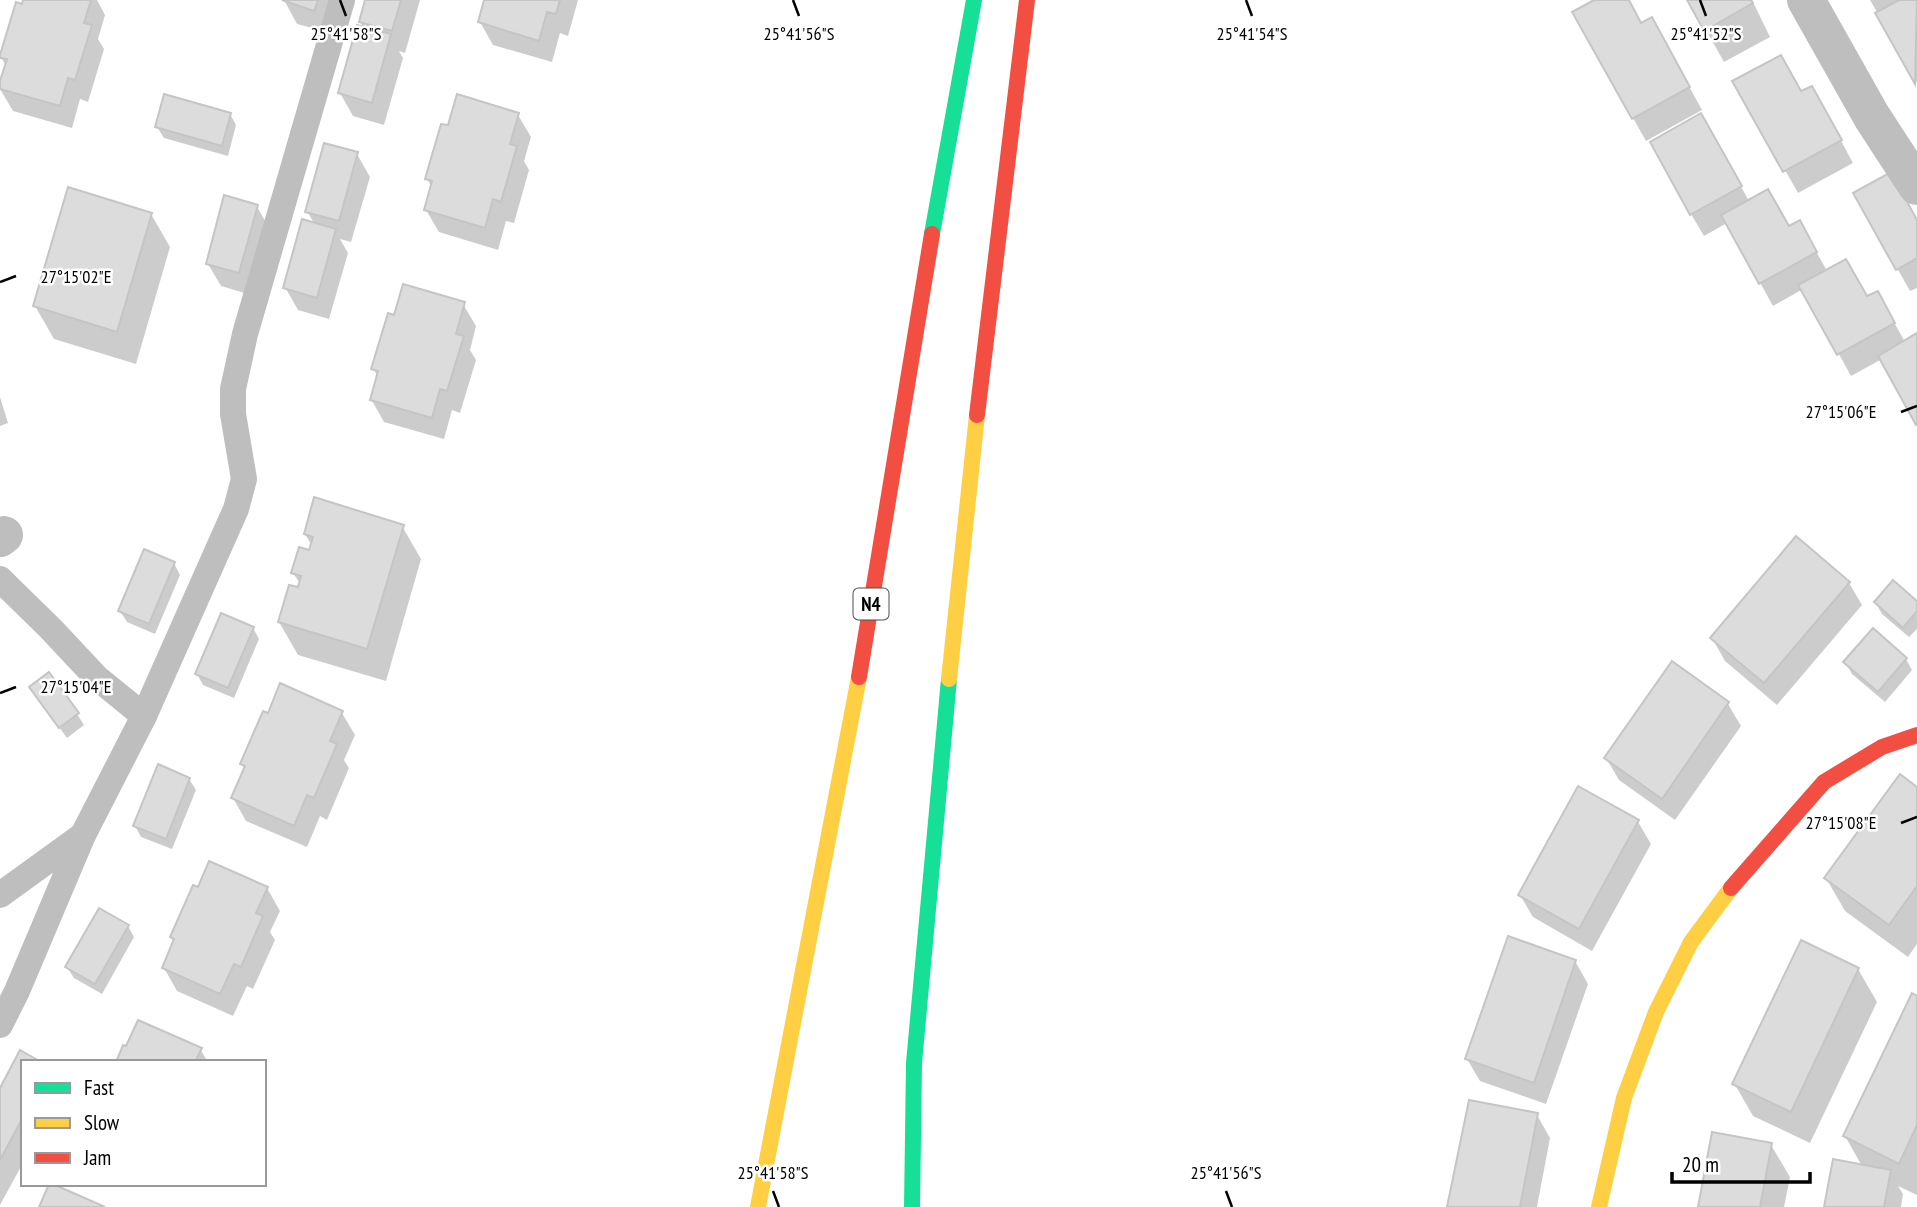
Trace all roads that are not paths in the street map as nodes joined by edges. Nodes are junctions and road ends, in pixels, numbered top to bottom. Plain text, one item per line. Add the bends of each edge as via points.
1 (342, 0) edge
2 (974, 0) edge
3 (1027, 0) edge
4 (1806, 0) edge
5 (1917, 186) edge
6 (0, 579) edge
7 (144, 716) junction
8 (1917, 735) edge
9 (83, 835) junction
10 (0, 895) edge
11 (0, 1025) edge
12 (758, 1207) edge
13 (912, 1207) edge
14 (1599, 1207) edge

1 - 7 lane via 233,389 244,479 236,509
2 - 12 main road, N4 via 848,742
3 - 13 main road via 966,508 932,851 914,1063
4 - 5 street
6 - 7 lane via 96,677
7 - 9 lane
8 - 14 main road via 1882,747 1824,782 1735,882 1691,942 1656,1012 1624,1098
9 - 10 lane
9 - 11 lane

